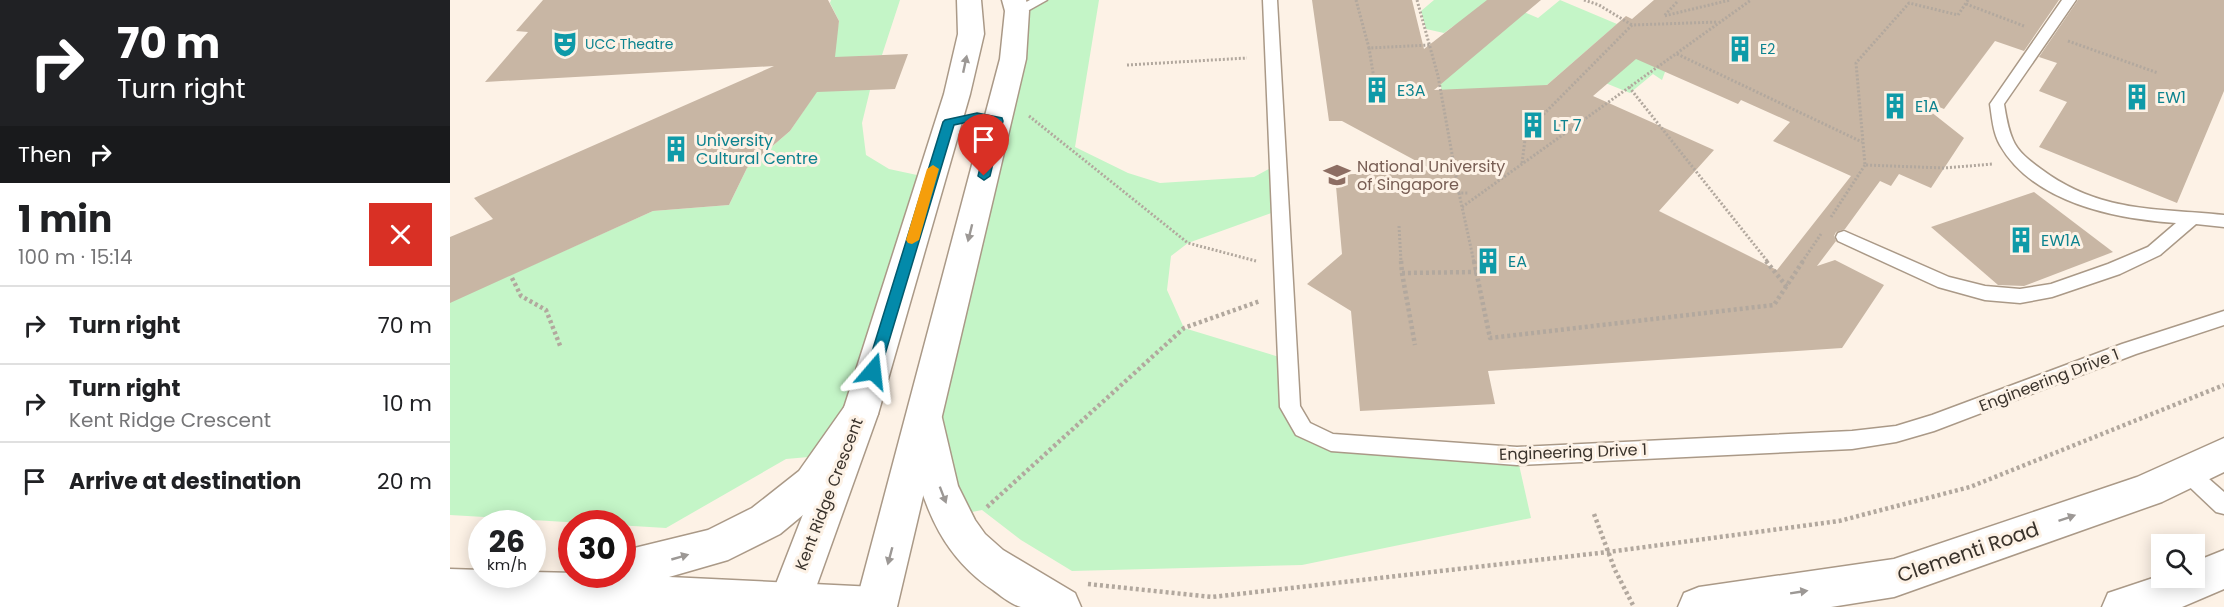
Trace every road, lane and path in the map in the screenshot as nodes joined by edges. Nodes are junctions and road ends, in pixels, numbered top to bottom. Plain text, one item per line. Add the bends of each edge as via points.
1 (969, 0) edge
2 (1040, 0) edge
3 (1270, 0) edge
4 (1356, 0) edge
5 (1417, 0) edge
6 (1584, 0) edge
7 (1606, 0) edge
8 (1730, 0) edge
9 (1751, 0) edge
10 (2069, 0) edge
11 (1677, 2) dead end
12 (1967, 2) edge
13 (1599, 5) junction
14 (1015, 6) edge
15 (1720, 22) junction
16 (1632, 25) junction
17 (971, 34) junction
18 (2046, 34) junction
19 (1430, 45) junction
20 (1369, 48) junction
21 (1676, 54) junction
22 (1247, 58) dead end
23 (1127, 64) dead end
24 (2158, 73) dead end
25 (1629, 87) junction
26 (1377, 97) dead end
27 (953, 108) junction
28 (1000, 108) junction
29 (1863, 142) junction
30 (1522, 164) junction
31 (1865, 165) junction
32 (2026, 166) junction
33 (1459, 193) junction
34 (1468, 193) dead end
35 (1462, 207) junction
36 (2193, 218) junction
37 (1829, 221) dead end
38 (2224, 221) edge
39 (1399, 226) dead end
40 (1823, 231) dead end
41 (1844, 237) dead end
42 (1283, 267) junction
43 (1476, 272) junction
44 (1402, 273) junction
45 (512, 278) dead end
46 (1786, 286) junction
47 (1284, 292) junction
48 (2224, 318) edge
49 (1415, 345) dead end
50 (561, 348) dead end
51 (2224, 385) edge
52 (860, 414) junction
53 (924, 418) junction
54 (2224, 454) edge
55 (2186, 471) junction
56 (2224, 505) edge
57 (980, 513) dead end
58 (1594, 514) dead end
59 (1608, 552) junction
60 (636, 566) edge
61 (2224, 569) edge
62 (558, 583) edge
63 (450, 590) edge
64 (514, 593) junction
65 (1068, 593) edge
66 (788, 605) edge
67 (875, 607) edge
68 (1634, 607) edge
69 (1699, 607) edge
70 (2123, 607) edge

1 - 17 street, Kent Ridge Crescent
2 - 14 lane
3 - 42 lane, Engineering Drive 1
4 - 20 path
5 - 19 path
6 - 13 path
7 - 13 path
8 - 11 path via 1664,16
9 - 15 path
10 - 18 lane
12 - 18 path
12 - 29 path via 1958,15 1910,3 1856,63
13 - 16 path
14 - 17 street
14 - 28 street via 1013,59
15 - 16 path
15 - 21 path
16 - 30 path via 1526,132
27 -> 17 street, Kent Ridge Crescent
18 - 24 path
18 - 32 lane via 1997,104 2007,144
19 - 20 path
19 - 33 path
20 - 26 path
21 - 25 path
21 - 29 path
22 - 23 path
25 - 30 path
25 - 46 path
27 - 28 street via 977,116
27 - 52 street, Kent Ridge Crescent
28 - 42 path via 1188,243
28 -> 53 street
29 - 31 path
30 - 35 path
31 - 32 path
31 - 37 path
32 - 36 lane via 2058,188 2122,212
33 - 34 path
33 - 35 path
35 - 43 path
36 - 38 lane
36 - 41 lane via 2154,251 2052,290 2020,296 1985,293 1944,282
39 - 44 path
40 - 46 path
42 - 47 lane, Engineering Drive 1
43 - 44 path
43 - 46 path via 1490,338 1774,305
44 - 49 path
45 - 50 path via 521,296 546,310
47 - 48 lane, Engineering Drive 1 via 1290,407 1303,429 1331,442 1517,456 1840,441 1896,434
47 - 57 path via 1184,328
51 - 59 path via 1970,487 1839,521
60 -> 52 street via 714,547 766,521 813,483
52 - 66 street, Kent Ridge Crescent
53 -> 65 street via 941,493 972,548 1010,576
53 -> 67 street
54 - 55 street, Clementi Road
55 - 56 lane
69 -> 55 street, Clementi Road via 1894,578 2148,490
58 - 59 path
59 - 65 path via 1212,597 1087,584
59 - 68 path
61 - 70 street
62 - 64 street
63 - 64 street
64 - 66 street via 754,600
66 - 67 street

